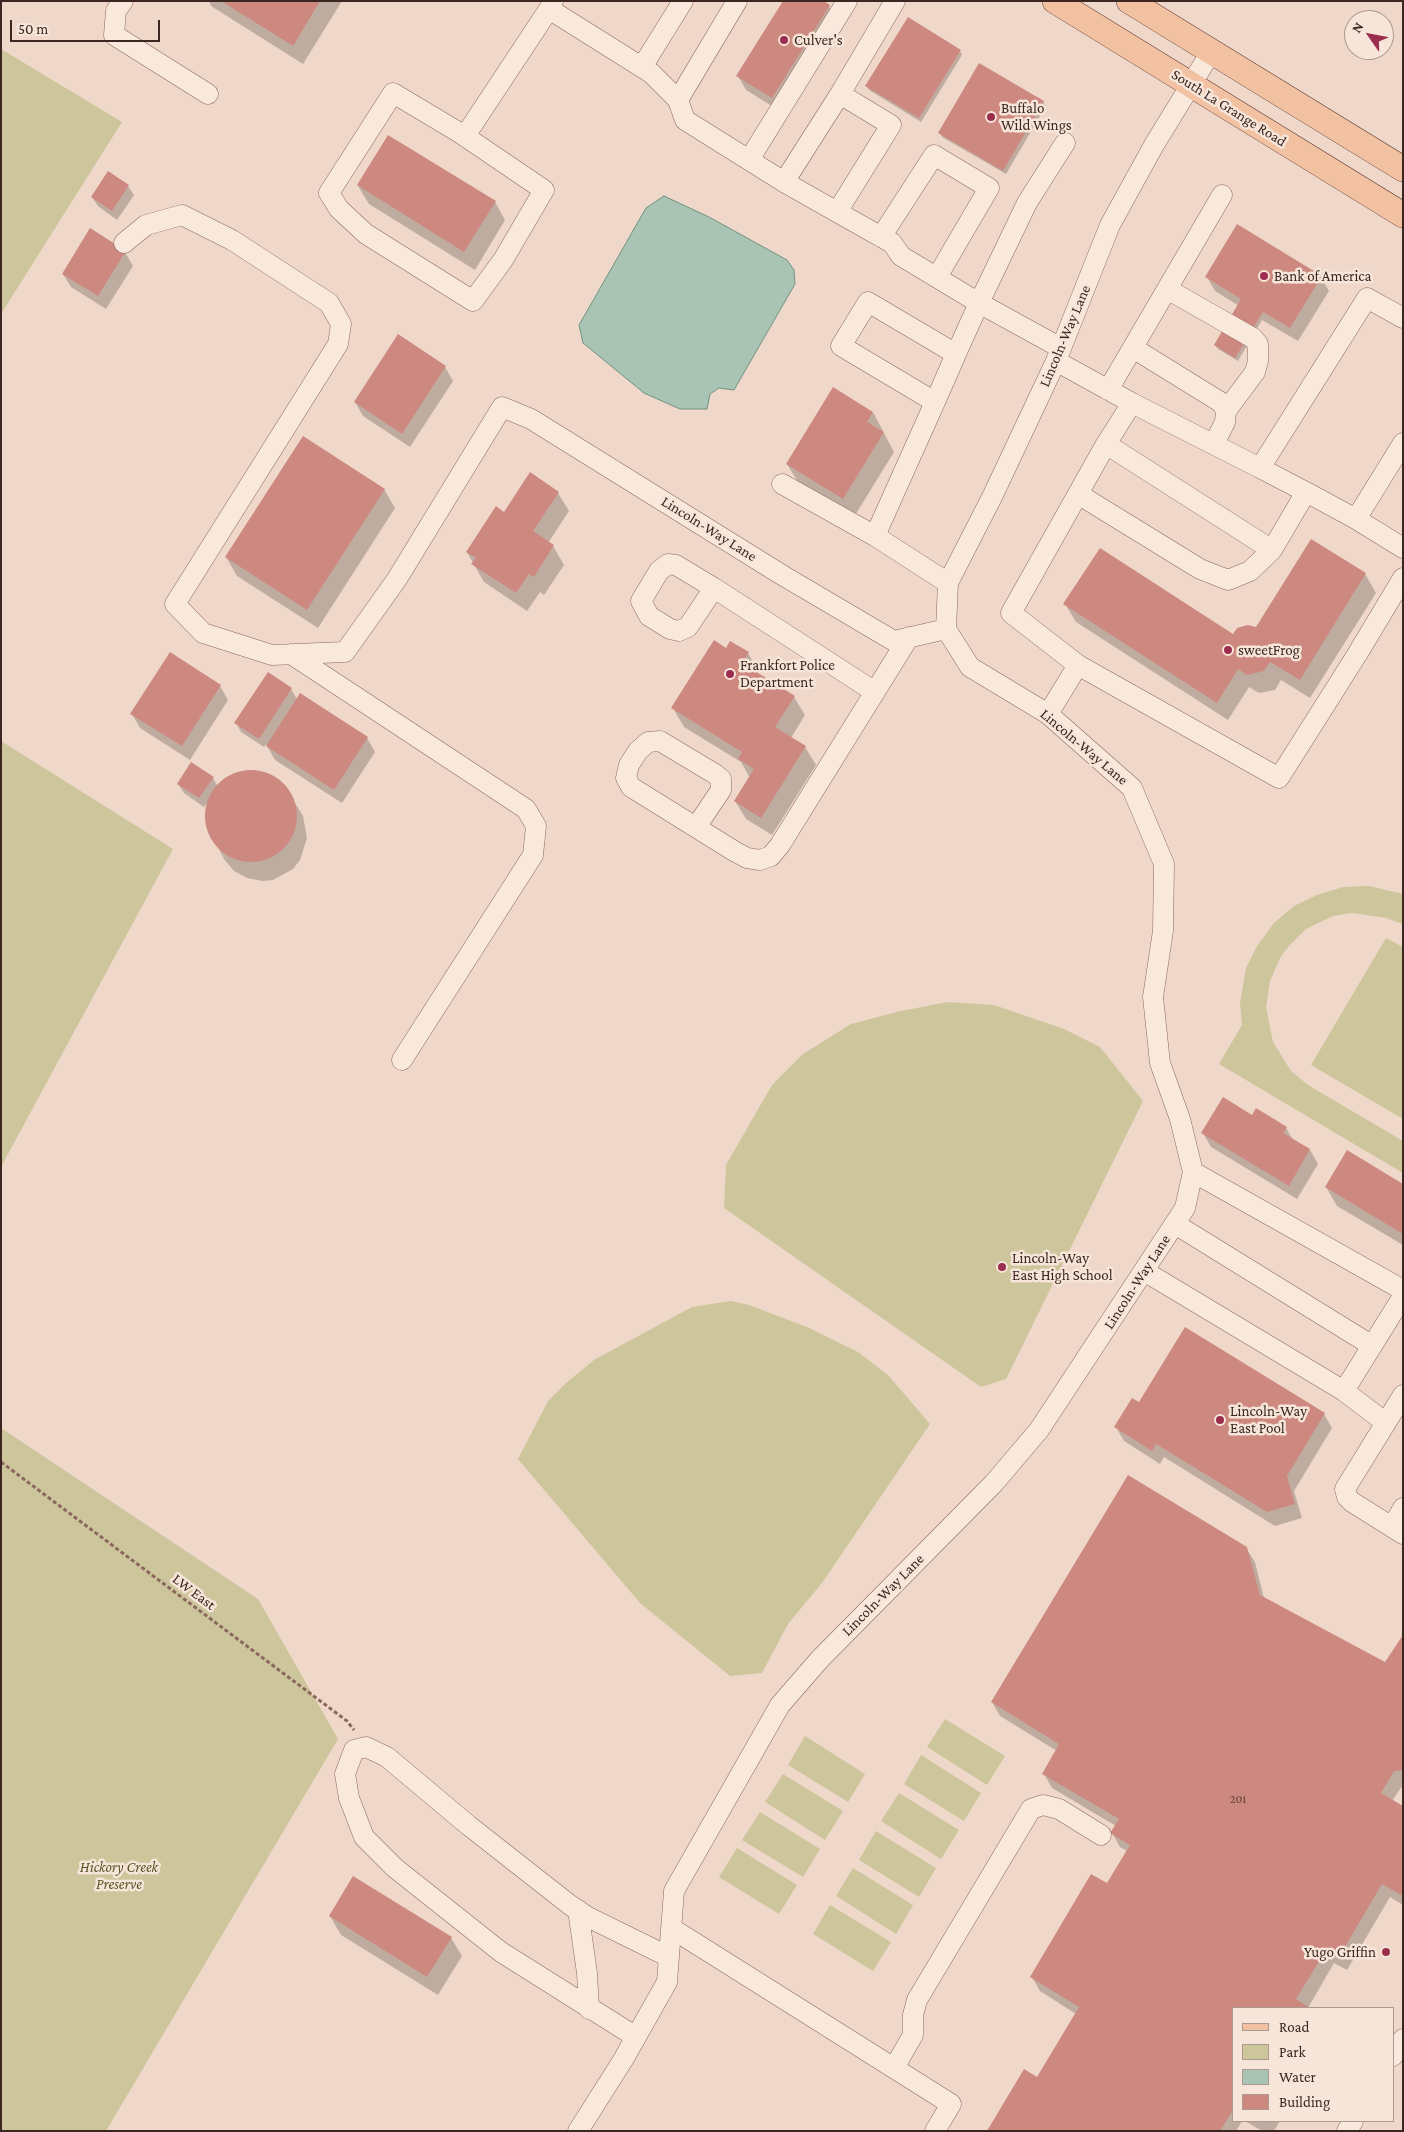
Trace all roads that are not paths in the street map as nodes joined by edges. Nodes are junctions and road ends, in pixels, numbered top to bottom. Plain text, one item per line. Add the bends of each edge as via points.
1 (123, 1) edge
2 (683, 1) edge
3 (737, 1) edge
4 (847, 1) edge
5 (895, 1) edge
6 (1055, 1) edge
7 (1129, 1) edge
8 (551, 5) edge
9 (1211, 52) junction
10 (642, 67) junction
11 (1191, 85) junction
12 (208, 94) dead end
13 (840, 94) junction
14 (678, 100) junction
15 (460, 133) junction
16 (1065, 144) dead end
17 (749, 160) junction
18 (1403, 169) edge
19 (784, 182) junction
20 (1222, 195) dead end
21 (836, 212) junction
22 (1403, 215) edge
23 (881, 237) junction
24 (124, 243) dead end
25 (937, 277) junction
26 (1167, 289) junction
27 (979, 303) junction
28 (1403, 318) edge
29 (1133, 348) junction
30 (956, 354) junction
31 (1058, 355) junction
32 (1108, 390) junction
33 (935, 402) junction
34 (1132, 403) junction
35 (1226, 411) junction
36 (1403, 443) edge
37 (1106, 444) junction
38 (1214, 444) junction
39 (1260, 468) junction
40 (782, 484) dead end
41 (1306, 492) junction
42 (1078, 494) junction
43 (1356, 519) junction
44 (875, 536) junction
45 (1403, 548) edge
46 (1272, 550) junction
47 (1403, 578) edge
48 (948, 584) junction
49 (714, 588) junction
50 (946, 629) junction
51 (909, 637) junction
52 (291, 654) junction
53 (1078, 665) junction
54 (875, 692) junction
55 (1048, 714) junction
56 (696, 828) junction
57 (402, 1060) dead end
58 (1193, 1172) junction
59 (1175, 1224) junction
60 (1144, 1271) junction
61 (1403, 1290) edge
62 (1403, 1296) edge
63 (1372, 1345) junction
64 (1344, 1391) junction
65 (1403, 1395) edge
66 (1386, 1423) junction
67 (1403, 1508) edge
68 (1397, 1530) edge
69 (1101, 1835) dead end
70 (578, 1910) junction
71 (671, 1928) junction
72 (669, 1957) junction
73 (589, 2009) junction
74 (636, 2037) junction
75 (1403, 2040) edge
76 (1394, 2054) edge
77 (894, 2068) junction
78 (578, 2131) edge
79 (935, 2131) edge

1 - 12 street via 116,11 114,35
2 - 10 street
3 - 14 street
4 - 17 street
5 - 13 street
6 - 11 main road, South La Grange Road
7 - 9 main road
8 - 10 street
8 - 15 street via 465,136
9 - 11 street, Lincoln-Way Lane
9 - 18 main road
10 - 14 street
11 - 22 main road, South La Grange Road
11 - 31 street, Lincoln-Way Lane via 1110,224
13 - 19 street
13 - 21 street via 891,125
14 - 17 street via 685,120
15 - 15 street via 393,93 329,193 339,209 366,234 473,301 503,260 544,190
16 - 27 street via 1027,203
17 - 19 street
19 - 21 street
20 - 26 street
21 - 23 street
23 - 25 street via 892,243 901,256
23 - 25 street via 934,155 989,188
24 - 52 street via 146,225 182,215 232,240 328,303 341,324 338,344 174,604 203,633 272,655
25 - 27 street
26 - 29 street
26 - 35 street via 1254,338 1258,344 1255,372
27 - 30 street
27 - 31 street
28 - 39 street via 1367,298
29 - 32 street
29 - 35 street via 1222,403
30 - 33 street
30 - 33 street via 868,302 842,346
31 - 32 street
31 - 48 street, Lincoln-Way Lane
32 - 34 street
33 - 44 street
34 - 37 street
34 - 38 street
35 - 38 street via 1225,422
36 - 43 street
37 - 42 street
37 - 46 street
38 - 39 street
39 - 41 street
40 - 44 street
41 - 43 street
41 - 46 street
42 - 46 street via 1200,569 1228,580 1250,571
42 - 53 street via 1012,613
43 - 45 street
44 - 48 street
47 - 53 street via 1278,778
48 - 50 street, Lincoln-Way Lane
49 - 49 street via 668,564 659,571 641,602 649,616 670,630 679,631 688,626
49 - 54 street
50 - 51 street, Lincoln-Way Lane
50 - 55 street, Lincoln-Way Lane via 970,667
51 - 52 street, Lincoln-Way Lane via 894,640 782,575 531,419 502,408 397,579 345,652
51 - 54 street
52 - 57 street via 526,809 536,826 534,855
53 - 55 street
54 - 56 street via 771,856 760,860 747,858
55 - 58 street, Lincoln-Way Lane via 1132,788 1164,864 1163,931 1153,997 1160,1063 1180,1119
56 - 56 street via 631,787 626,778 629,766 648,742 660,741 672,747 721,779 721,790
58 - 59 street, Lincoln-Way Lane via 1185,1208
58 - 61 street
59 - 60 street, Lincoln-Way Lane
59 - 63 street
60 - 64 street
60 - 71 street, Lincoln-Way Lane via 1039,1430 994,1482 820,1659 780,1705 674,1891
62 - 63 street
63 - 64 street
64 - 66 street
65 - 66 street
66 - 68 street via 1346,1489 1352,1502
67 - 68 street
69 - 77 street via 1059,1809 1043,1805 1031,1809 917,2000 913,2035
70 - 72 street
70 - 73 street
70 - 73 street via 468,1825 388,1757 366,1747 354,1750 345,1774 349,1798 364,1837 395,1868 501,1952
71 - 72 street
71 - 77 street
72 - 74 street via 667,1982
73 - 74 street
74 - 78 street
75 - 76 street
77 - 79 street via 951,2104

